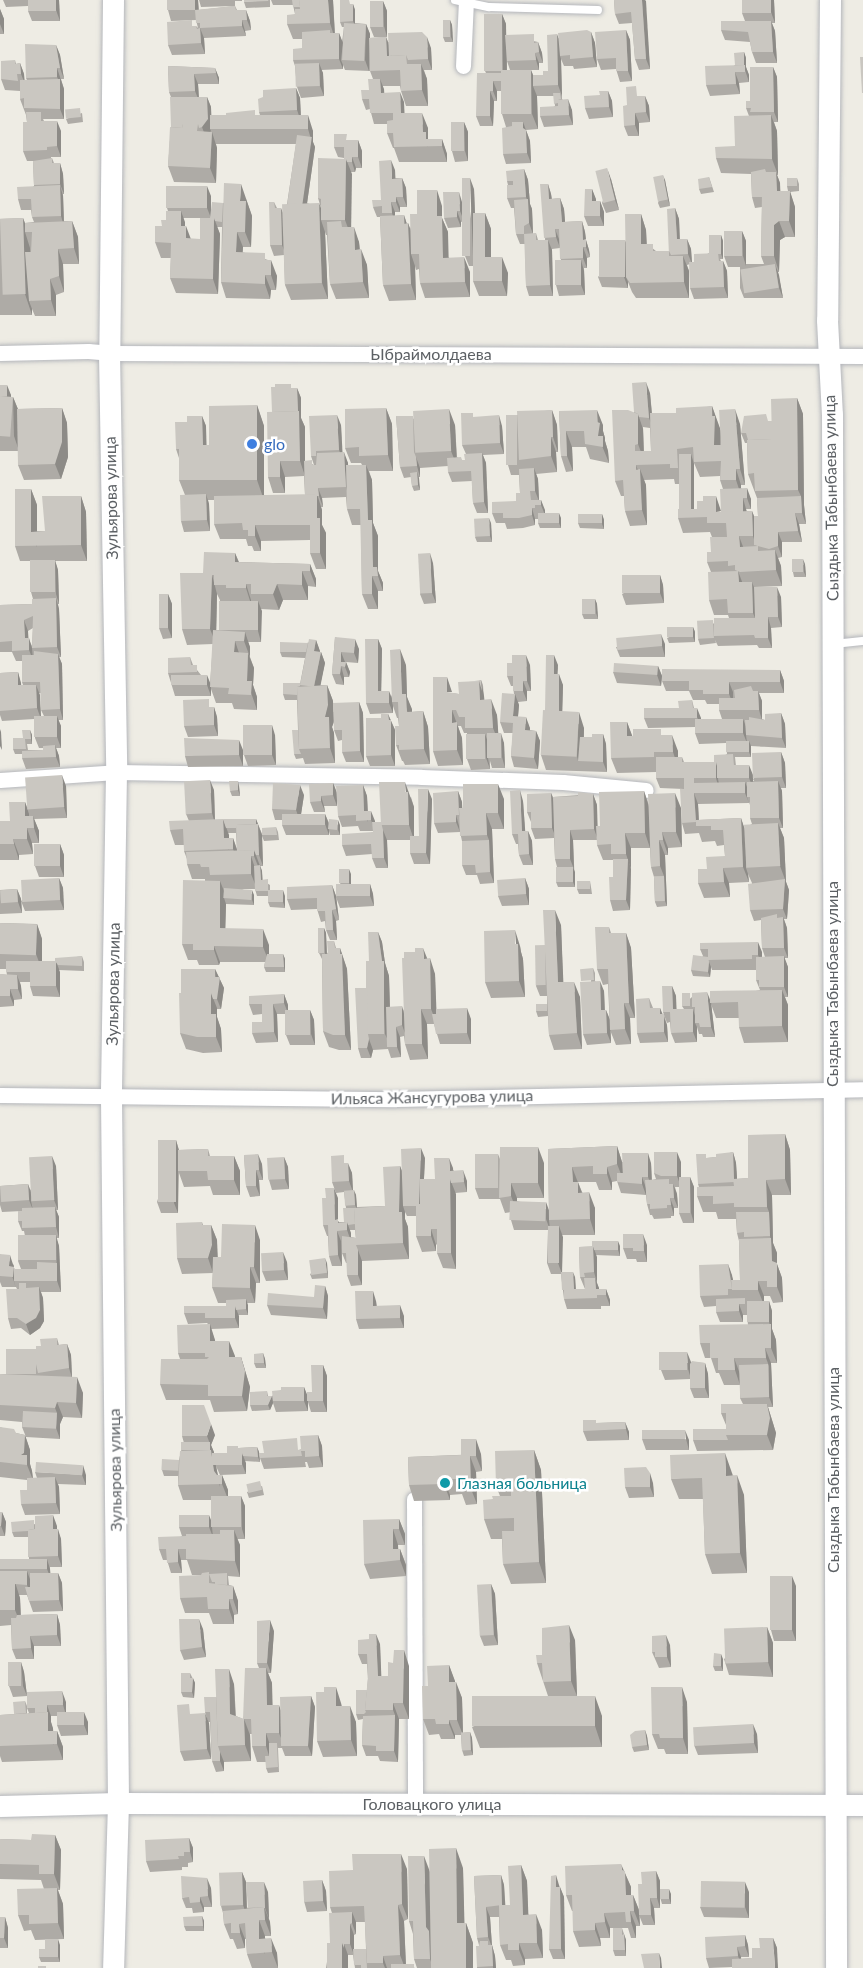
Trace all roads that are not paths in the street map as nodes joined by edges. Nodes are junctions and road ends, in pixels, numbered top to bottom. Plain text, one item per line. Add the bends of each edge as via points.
1 (113, 0) edge
2 (830, 0) edge
3 (462, 1) edge
4 (598, 10) dead end
5 (463, 66) dead end
6 (0, 353) edge
7 (109, 353) junction
8 (828, 356) junction
9 (863, 356) edge
10 (863, 641) edge
11 (832, 644) junction
12 (116, 772) junction
13 (0, 780) edge
14 (646, 790) edge
15 (832, 1089) junction
16 (863, 1089) edge
17 (0, 1095) edge
18 (111, 1097) junction
19 (414, 1499) edge
20 (118, 1803) junction
21 (415, 1803) junction
22 (863, 1805) edge
23 (0, 1806) edge
24 (834, 1806) junction
25 (113, 1968) edge
26 (836, 1968) edge

1 - 7 street, Зульярова улица
2 - 8 street, Сыздыка Табынбаева улица
3 - 4 lane via 489,8
3 - 5 street
6 - 7 street, Ыбраймолдаева
7 - 8 street, Ыбраймолдаева
7 - 12 street, Зульярова улица
8 - 9 street, Ыбраймолдаева
8 - 11 street, Сыздыка Табынбаева улица via 832,414
10 - 11 lane
11 - 15 street, Сыздыка Табынбаева улица
12 - 13 street
12 - 14 street via 421,777 563,782
12 - 18 street, Зульярова улица
15 - 16 street, Ильяса Жансугурова улица
15 - 18 street, Ильяса Жансугурова улица via 396,1099
15 - 24 street, Сыздыка Табынбаева улица
17 - 18 street, Ильяса Жансугурова улица
18 - 20 street, Зульярова улица
19 - 21 street
20 - 21 street, Головацкого улица
20 - 23 street, Головацкого улица
20 - 25 street, Зульярова улица
21 - 24 street, Головацкого улица
22 - 24 street, Головацкого улица
24 - 26 street, Сыздыка Табынбаева улица

